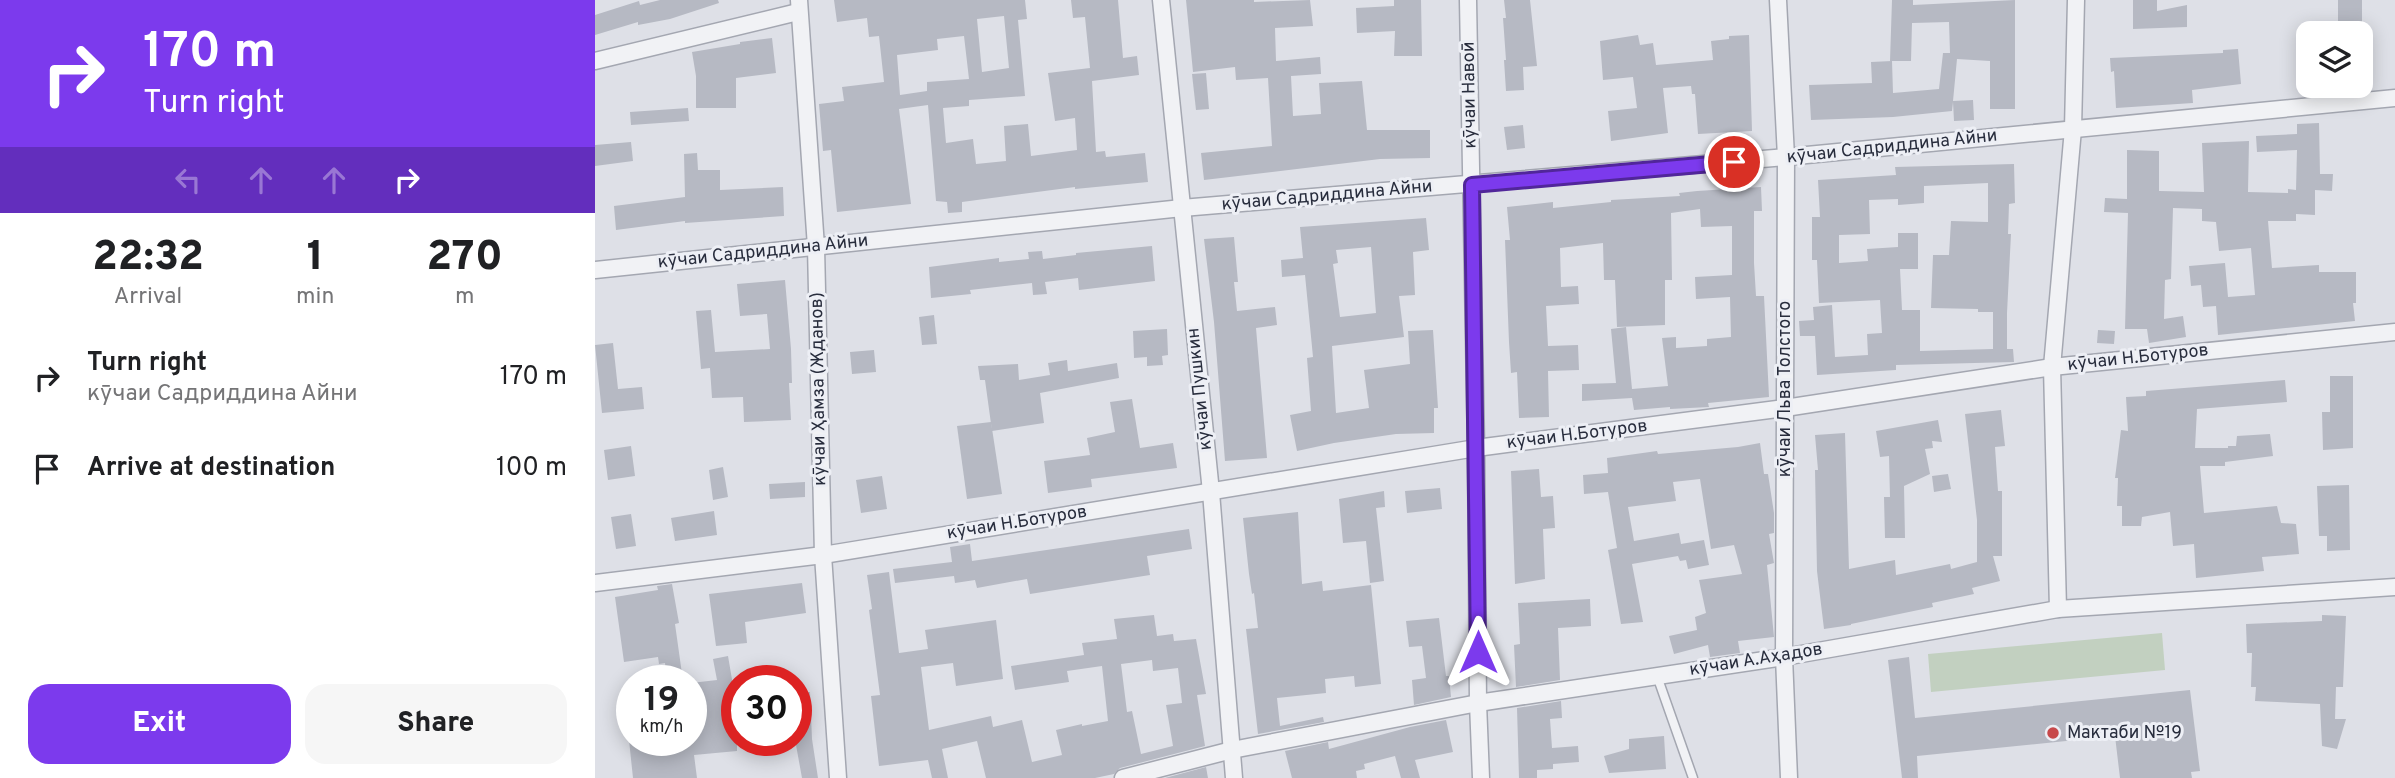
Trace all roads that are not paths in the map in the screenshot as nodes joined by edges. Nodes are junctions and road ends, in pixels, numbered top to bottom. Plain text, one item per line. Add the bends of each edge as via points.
1 (1161, 0) edge
2 (1468, 0) edge
3 (1778, 0) edge
4 (2076, 0) edge
5 (799, 6) edge
6 (595, 61) edge
7 (2395, 98) edge
8 (2073, 129) junction
9 (1786, 157) junction
10 (1472, 185) junction
11 (1182, 208) junction
12 (816, 247) junction
13 (595, 270) edge
14 (2395, 332) edge
15 (2052, 367) junction
16 (1785, 408) junction
17 (1476, 448) junction
18 (1211, 492) junction
19 (823, 555) junction
20 (595, 583) edge
21 (2395, 587) edge
22 (2058, 609) junction
23 (1784, 657) junction
24 (1657, 676) junction
25 (1478, 703) junction
26 (1232, 750) junction
27 (838, 778) edge
28 (1123, 778) edge
29 (1234, 778) edge
30 (1481, 778) edge
31 (1693, 778) edge
32 (1789, 778) edge

1 - 11 street, кӯчаи Пушкин
2 - 10 street, кӯчаи Навоӣ
3 - 9 street, кӯчаи Льва Толстого
4 - 8 street
5 - 6 street
5 - 12 street, кӯчаи Ҳамза (Жданов)
7 - 8 street, кӯчаи Садриддина Айни
8 - 9 street, кӯчаи Садриддина Айни
8 - 15 street
9 - 10 street, кӯчаи Садриддина Айни
9 - 16 street, кӯчаи Льва Толстого
10 - 11 street, кӯчаи Садриддина Айни
10 - 17 street, кӯчаи Навоӣ
11 - 12 street, кӯчаи Садриддина Айни
11 - 18 street, кӯчаи Пушкин
12 - 13 street, кӯчаи Садриддина Айни
12 - 19 street, кӯчаи Ҳамза (Жданов)
14 - 15 street, кӯчаи Н.Ботуров
15 - 16 street, кӯчаи Н.Ботуров
15 - 22 street
16 - 17 street, кӯчаи Н.Ботуров
16 - 23 street, кӯчаи Льва Толстого
17 - 18 street, кӯчаи Н.Ботуров
17 - 25 street, кӯчаи Навоӣ
18 - 19 street, кӯчаи Н.Ботуров
18 - 26 street, кӯчаи Пушкин
19 - 20 street, кӯчаи Н.Ботуров
19 - 27 street, кӯчаи Ҳамза (Жданов)
21 - 22 street, кӯчаи А.Аҳадов
22 - 23 street, кӯчаи А.Аҳадов
23 - 24 street, кӯчаи А.Аҳадов
23 - 32 street, кӯчаи Льва Толстого
24 - 25 street, кӯчаи А.Аҳадов
24 - 31 lane
25 - 26 street, кӯчаи А.Аҳадов
25 - 30 street, кӯчаи Навоӣ
26 - 28 street, кӯчаи А.Аҳадов
26 - 29 street, кӯчаи Пушкин

